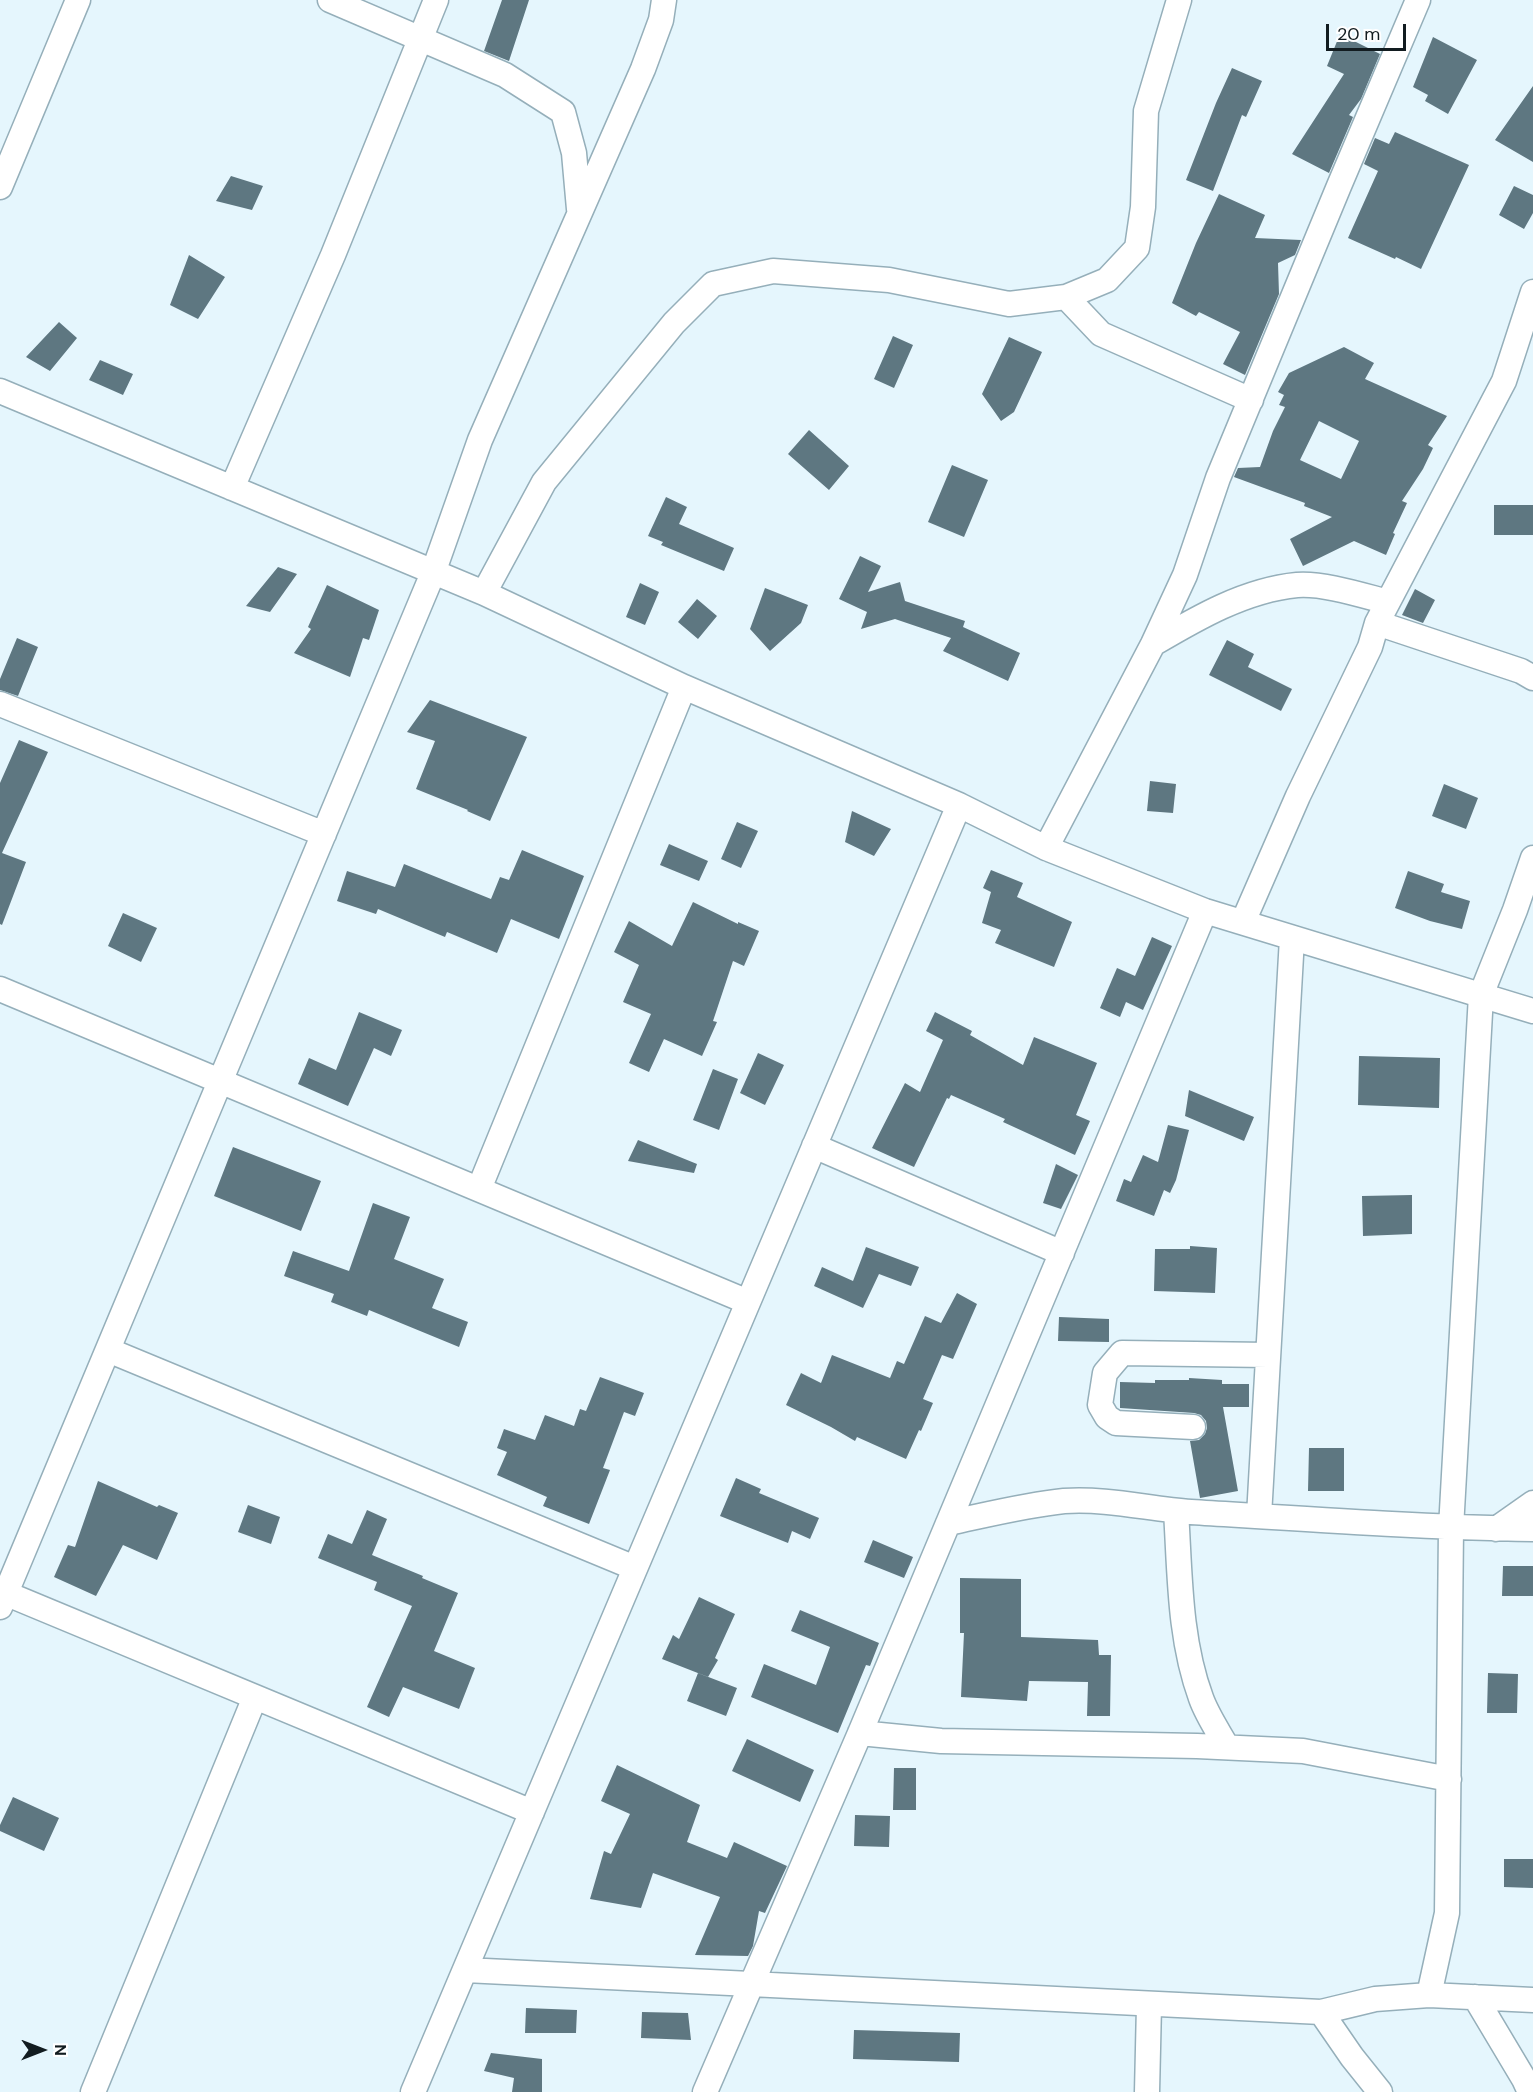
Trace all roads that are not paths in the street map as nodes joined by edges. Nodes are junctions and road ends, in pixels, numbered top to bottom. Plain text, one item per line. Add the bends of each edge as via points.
1 (78, 0) edge
2 (330, 0) edge
3 (436, 0) edge
4 (664, 0) edge
5 (1179, 0) edge
6 (1418, 0) edge
7 (419, 39) junction
8 (0, 187) edge
9 (579, 213) junction
10 (1533, 292) edge
11 (1066, 297) junction
12 (1527, 335) edge
13 (0, 392) edge
14 (1251, 400) junction
15 (232, 488) junction
16 (434, 573) junction
17 (484, 593) junction
18 (1382, 612) junction
19 (1153, 644) junction
20 (1533, 678) edge
21 (684, 687) junction
22 (0, 704) edge
23 (959, 805) junction
24 (324, 834) junction
25 (1046, 848) junction
26 (1533, 858) edge
27 (1205, 911) junction
28 (1243, 922) junction
29 (1292, 938) junction
30 (0, 989) edge
31 (1481, 995) junction
32 (1533, 1011) edge
33 (220, 1082) junction
34 (814, 1146) junction
35 (479, 1189) junction
36 (1062, 1253) junction
37 (748, 1302) junction
38 (108, 1350) junction
39 (1268, 1355) junction
40 (1193, 1427) dead end
41 (1533, 1503) edge
42 (1176, 1511) junction
43 (1258, 1516) junction
44 (948, 1523) junction
45 (1451, 1528) junction
46 (1496, 1529) junction
47 (1533, 1529) edge
48 (635, 1568) junction
49 (2, 1597) edge
50 (255, 1697) junction
51 (860, 1733) junction
52 (1227, 1747) junction
53 (1449, 1779) junction
54 (532, 1812) junction
55 (465, 1970) junction
56 (752, 1986) junction
57 (1429, 1995) junction
58 (1475, 1997) junction
59 (1533, 2000) edge
60 (1149, 2005) junction
61 (1321, 2012) junction
62 (93, 2092) edge
63 (413, 2092) edge
64 (705, 2092) edge
65 (1147, 2092) edge
66 (1380, 2092) edge
67 (1530, 2092) edge

1 - 8 street
2 - 7 street
3 - 7 street
4 - 9 street via 643,69
5 - 11 street via 1146,111 1143,207 1137,248 1107,280
6 - 14 street
7 - 9 street via 505,75 562,112 574,153
7 - 15 street via 333,255
9 - 16 street via 480,440
10 - 12 street
11 - 14 street via 1101,334
11 - 17 street via 1009,304 889,280 773,271 713,284 674,322 544,482
12 - 18 street
13 - 15 street
14 - 19 street via 1218,478 1185,575
15 - 16 street
16 - 17 street
16 - 24 street
17 - 21 street
18 - 19 street via 1345,590 1298,585 1254,594 1196,619
18 - 20 street
18 - 28 street via 1370,647
19 - 25 street
21 - 23 street
21 - 35 street
22 - 24 street
23 - 25 street
23 - 34 street
24 - 33 street
25 - 27 street
26 - 31 street
27 - 28 street
27 - 36 street
28 - 29 street
29 - 31 street
29 - 39 street
30 - 33 street
31 - 32 street
31 - 45 street
33 - 35 street
33 - 38 street
34 - 36 street
34 - 37 street
35 - 37 street
36 - 44 street
37 - 48 street
38 - 48 street
38 - 49 street
39 - 40 street via 1122,1353 1105,1374 1100,1405 1116,1423
39 - 43 street
41 - 46 street
42 - 43 street
42 - 44 street via 1123,1503 1066,1501
42 - 52 street via 1188,1656 1201,1699
43 - 45 street
44 - 51 street
45 - 46 street
45 - 53 street
46 - 47 street
48 - 54 street
49 - 50 street
50 - 54 street
50 - 62 street
51 - 52 street via 942,1741
51 - 56 street
52 - 53 street via 1303,1751
53 - 57 street via 1447,1913
54 - 55 street
55 - 56 street
55 - 63 street
56 - 60 street
56 - 64 street
57 - 58 street
57 - 61 street via 1375,1998
58 - 59 street
58 - 67 street
60 - 61 street
60 - 65 street
61 - 66 street

